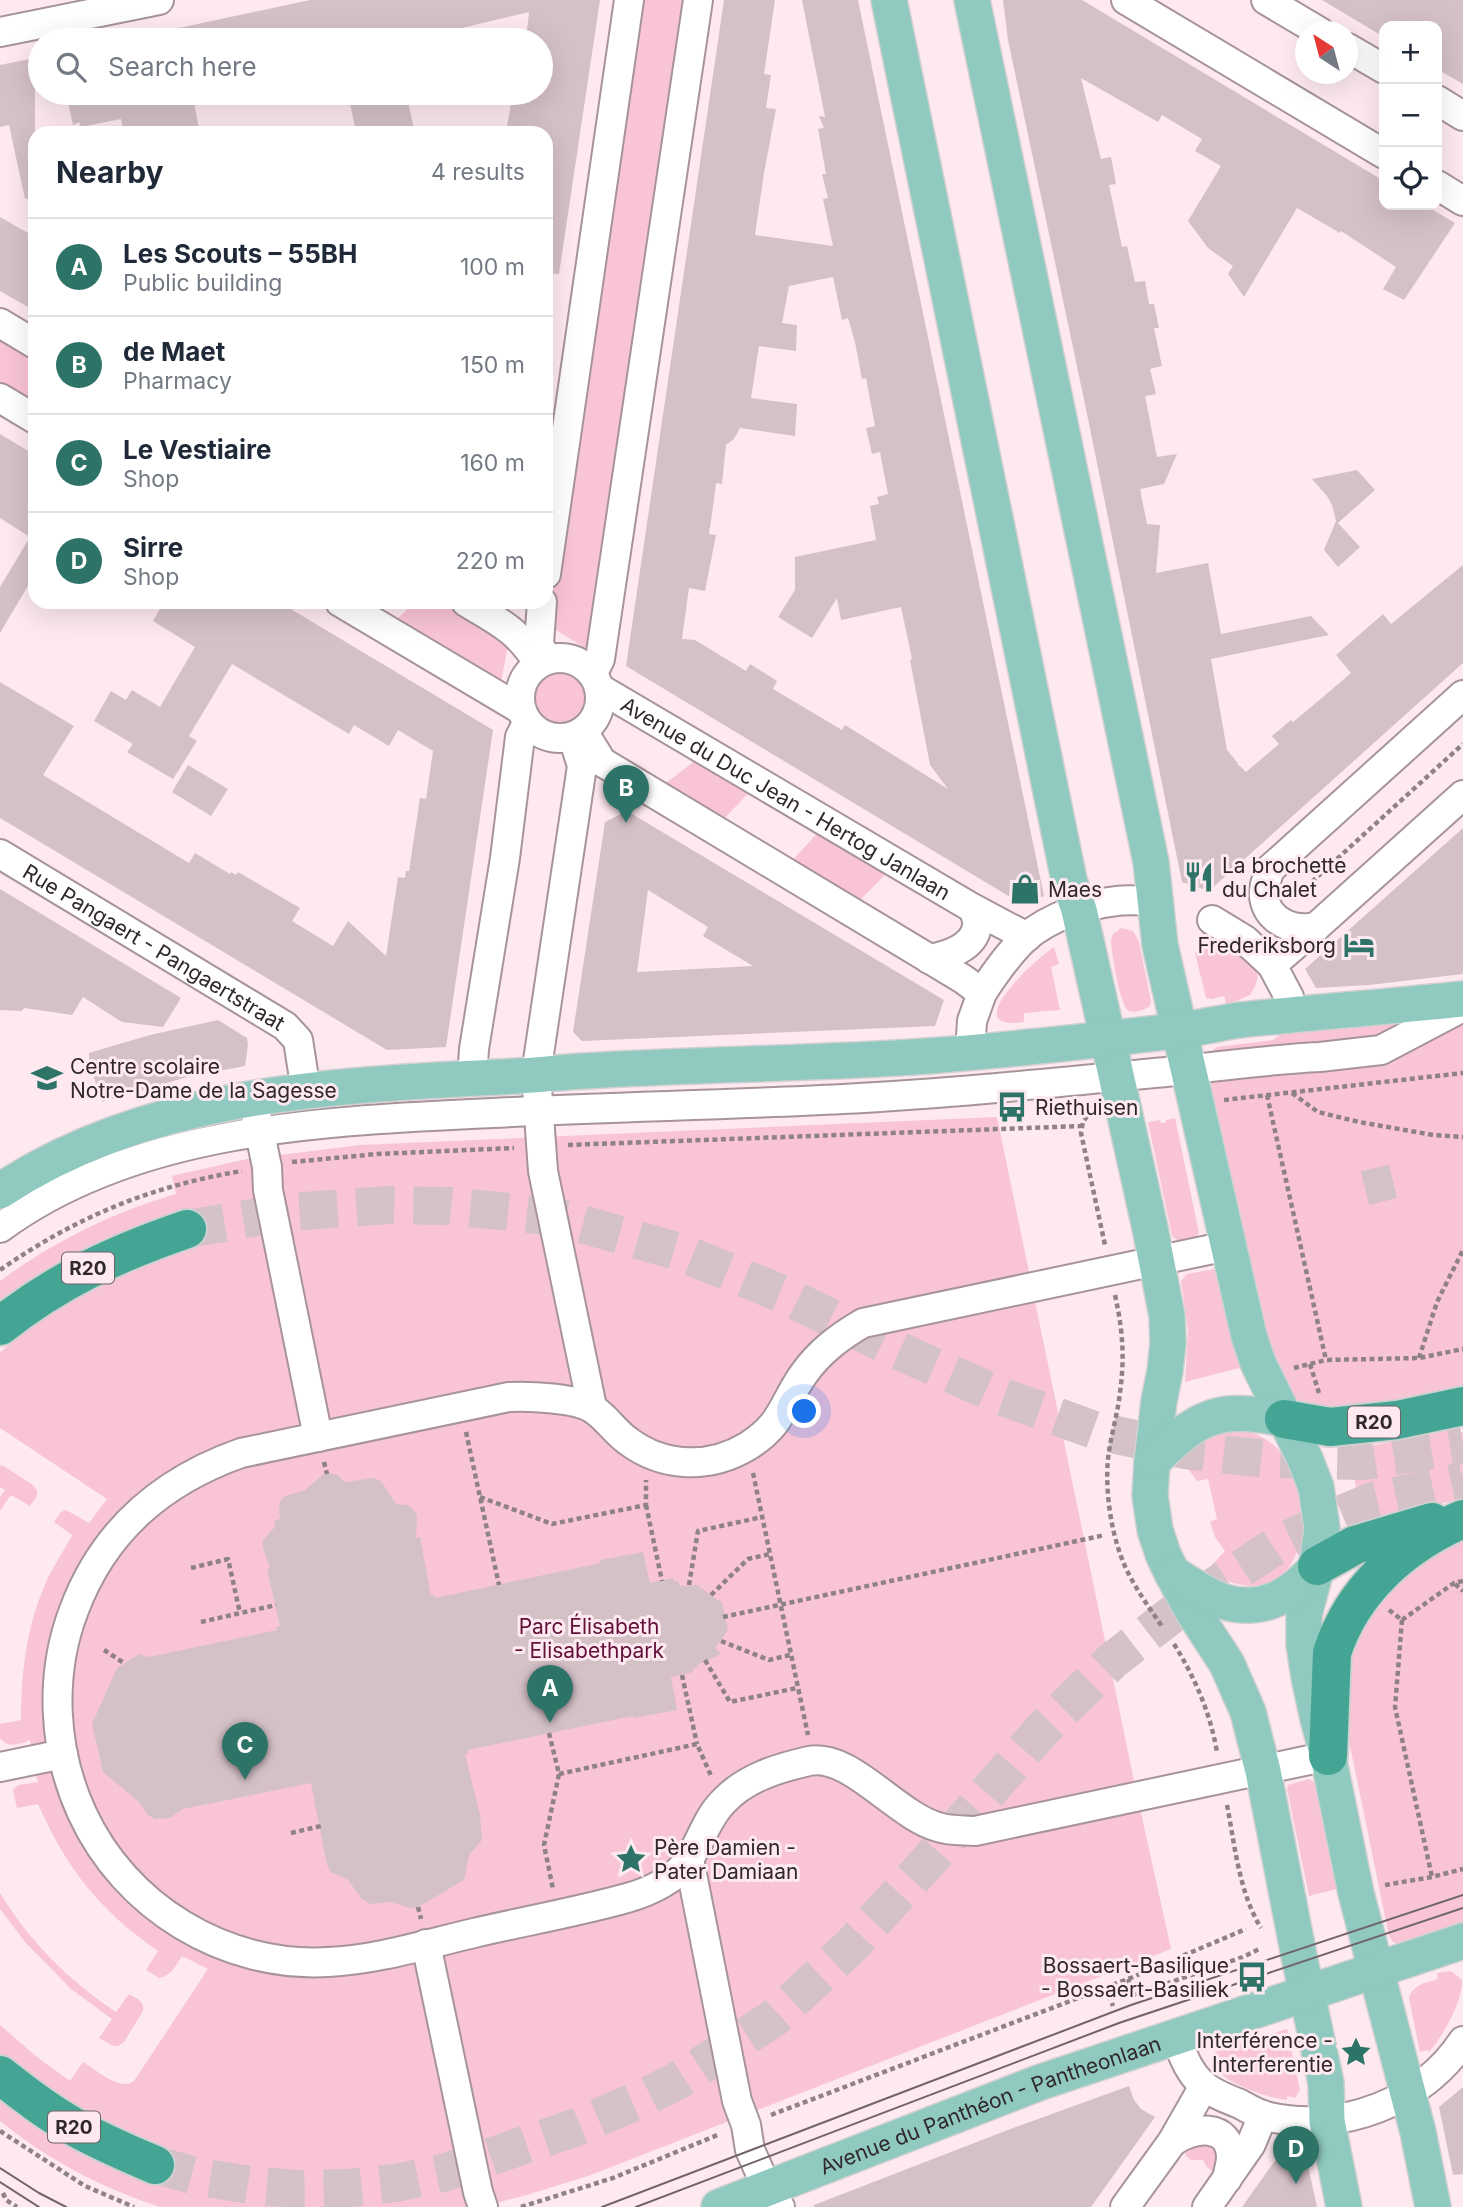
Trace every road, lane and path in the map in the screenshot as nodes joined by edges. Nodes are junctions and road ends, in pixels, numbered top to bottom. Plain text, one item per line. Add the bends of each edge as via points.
1 (159, 0) edge
2 (629, 0) edge
3 (698, 0) edge
4 (889, 0) edge
5 (972, 0) edge
6 (1126, 0) edge
7 (1266, 0) edge
8 (1301, 21) edge
9 (0, 32) edge
10 (1358, 54) edge
11 (1379, 66) edge
12 (1442, 103) edge
13 (1463, 116) edge
14 (1379, 151) edge
15 (1442, 188) edge
16 (1463, 201) edge
17 (0, 323) edge
18 (28, 340) edge
19 (0, 398) edge
20 (28, 415) edge
21 (553, 526) edge
22 (351, 609) edge
23 (478, 609) edge
24 (541, 609) edge
25 (542, 661) junction
26 (596, 681) junction
27 (1463, 695) edge
28 (524, 716) junction
29 (578, 734) junction
30 (1463, 744) edge
31 (1463, 795) edge
32 (0, 854) edge
33 (1155, 901) junction
34 (974, 909) junction
35 (1079, 910) junction
36 (1274, 917) junction
37 (1212, 920) dead end
38 (1316, 927) junction
39 (1027, 937) junction
40 (929, 959) junction
41 (1272, 965) junction
42 (982, 993) junction
43 (1463, 999) edge
44 (1463, 1007) edge
45 (1293, 1016) junction
46 (1179, 1031) junction
47 (1108, 1039) junction
48 (970, 1052) junction
49 (1188, 1070) junction
50 (1463, 1073) edge
51 (536, 1074) junction
52 (1117, 1076) junction
53 (472, 1078) junction
54 (306, 1091) junction
55 (1292, 1093) junction
56 (1268, 1095) junction
57 (1235, 1098) dead end
58 (253, 1099) junction
59 (538, 1111) junction
60 (1081, 1126) dead end
61 (259, 1133) junction
62 (1463, 1137) edge
63 (541, 1147) junction
64 (267, 1167) junction
65 (0, 1191) edge
66 (0, 1228) edge
67 (187, 1229) tunnel mouth
68 (1227, 1247) junction
69 (1463, 1250) edge
70 (1157, 1261) junction
71 (0, 1270) edge
72 (0, 1326) edge
73 (1463, 1349) edge
74 (1419, 1358) junction
75 (1326, 1360) junction
76 (1264, 1376) junction
77 (1463, 1406) edge
78 (460, 1407) junction
79 (592, 1408) junction
80 (1284, 1419) junction
81 (318, 1437) junction
82 (746, 1447) junction
83 (647, 1453) junction
84 (1152, 1462) junction
85 (480, 1497) junction
86 (646, 1505) junction
87 (762, 1517) junction
88 (1463, 1517) edge
89 (1105, 1535) dead end
90 (769, 1554) junction
91 (1317, 1566) junction
92 (191, 1568) dead end
93 (1172, 1573) junction
94 (662, 1581) dead end
95 (1463, 1581) edge
96 (1454, 1583) junction
97 (499, 1585) dead end
98 (689, 1585) dead end
99 (1463, 1591) edge
100 (711, 1595) dead end
101 (276, 1605) dead end
102 (780, 1605) junction
103 (240, 1613) junction
104 (723, 1617) dead end
105 (201, 1622) dead end
106 (721, 1641) dead end
107 (104, 1650) dead end
108 (790, 1655) junction
109 (705, 1660) dead end
110 (124, 1663) dead end
111 (682, 1675) dead end
112 (797, 1688) junction
113 (549, 1733) dead end
114 (697, 1744) junction
115 (63, 1754) junction
116 (1328, 1756) junction
117 (813, 1760) junction
118 (0, 1767) edge
119 (1262, 1771) junction
120 (559, 1774) junction
121 (723, 1801) junction
122 (321, 1826) dead end
123 (291, 1833) dead end
124 (689, 1859) junction
125 (1463, 1869) edge
126 (1432, 1877) junction
127 (1378, 1886) dead end
128 (558, 1913) junction
129 (1246, 1929) dead end
130 (1463, 1941) edge
131 (426, 1944) junction
132 (1259, 1949) dead end
133 (1376, 1970) junction
134 (1128, 1979) junction
135 (1106, 1987) junction
136 (1307, 1994) junction
137 (1113, 2006) dead end
138 (1176, 2038) junction
139 (1459, 2055) edge
140 (0, 2075) edge
141 (1204, 2086) junction
142 (1407, 2095) junction
143 (1263, 2115) junction
144 (1327, 2121) junction
145 (746, 2125) junction
146 (0, 2131) edge
147 (1172, 2141) junction
148 (155, 2165) tunnel mouth
149 (1227, 2179) junction
150 (3, 2193) dead end
151 (774, 2197) edge
152 (17, 2207) edge
153 (134, 2207) edge
154 (483, 2207) edge
155 (521, 2207) edge
156 (719, 2207) edge
157 (1125, 2207) edge
158 (1207, 2207) edge
159 (1344, 2207) edge
160 (1433, 2207) edge

1 - 9 street
2 - 21 street
3 - 26 street
4 - 35 main road via 1069,880
5 - 33 main road
6 - 14 street
7 - 8 street
10 - 11 street
12 - 13 street
15 - 16 street
17 - 18 street
19 - 20 street
22 - 28 street
23 - 25 street via 513,630
24 - 25 street
25 - 26 street via 563,657 579,662
25 - 28 street via 526,675 519,691
26 - 29 street via 600,704 594,719
26 - 34 street, Avenue du Duc Jean - Hertog Janlaan
27 - 36 street via 1270,869 1264,897
28 - 29 street via 540,734 556,739
28 - 53 street
29 - 40 street via 602,762
29 - 51 street via 582,765
30 - 36 path
31 - 38 street
32 - 54 street, Rue Pangaert - Pangaertstraat via 285,1026 298,1040
33 - 35 street via 1117,901
33 - 46 main road
34 - 39 street, Avenue du Duc Jean - Hertog Janlaan
34 - 40 street, Avenue du Duc Jean - Hertog Janlaan via 978,924 974,935 946,956
35 - 39 street
35 - 47 main road
36 - 38 street via 1297,929
37 - 41 street via 1245,940
38 - 41 street
39 - 42 street
40 - 42 street
41 - 45 street via 1289,997
42 - 48 street via 972,1021
43 - 45 main road
44 - 49 street via 1381,1050
45 - 46 main road
46 - 47 main road
46 - 49 main road
47 - 48 main road
47 - 52 main road
48 - 51 main road
49 - 52 street
49 - 68 main road
50 - 55 path
51 - 53 main road
51 - 59 street
52 - 59 street via 869,1097
52 - 70 main road
53 - 54 main road
54 - 58 main road
55 - 56 path
55 - 62 path via 1318,1112
56 - 57 path
56 - 75 path
58 - 61 street
58 - 65 main road via 173,1115 120,1132
59 - 61 street via 337,1122
59 - 63 street
60 - 63 path
61 - 64 street
61 - 66 street via 200,1142 106,1171
63 - 64 path via 308,1159
63 - 79 street
64 - 71 path via 162,1188 118,1204 55,1234
64 - 81 street
67 - 72 highway, R20 via 101,1262 51,1289
68 - 70 street
68 - 76 main road
69 - 74 path via 1437,1302
70 - 82 street via 863,1323 819,1355 776,1422
70 - 84 main road via 1168,1343
73 - 74 path
74 - 75 path
75 - 76 path
76 - 80 main road
77 - 80 highway, R20 via 1397,1420 1330,1427
78 - 79 street via 532,1396
78 - 81 street
78 - 85 path
79 - 83 street
80 - 84 main road via 1225,1413 1192,1427
80 - 91 main road via 1316,1488 1322,1528
81 - 115 street via 242,1453 210,1465 161,1493 123,1527 88,1578 64,1640 57,1707
82 - 83 street via 699,1463
82 - 87 path
83 - 86 path
84 - 93 main road via 1155,1530
85 - 86 path via 552,1524
85 - 97 path
86 - 94 path
87 - 90 path
87 - 98 path via 698,1531
88 - 91 highway via 1355,1545
88 - 116 highway via 1388,1566 1351,1608 1332,1653
89 - 102 path
90 - 100 path via 747,1559
90 - 102 path
91 - 93 main road via 1282,1598 1254,1606 1224,1602
91 - 116 main road via 1303,1633
92 - 103 path via 228,1559
93 - 119 main road via 1238,1688
95 - 96 path
96 - 99 path
96 - 126 path via 1402,1620 1395,1707
101 - 103 path
102 - 104 path
102 - 108 path
103 - 105 path
106 - 108 path via 769,1660
107 - 110 path
108 - 112 path
109 - 112 path via 730,1702
111 - 114 path
112 - 117 path
113 - 120 path
114 - 120 path
114 - 121 path
115 - 118 street
115 - 131 street via 78,1804 111,1862 159,1909 208,1940 304,1963 349,1960
116 - 119 street
116 - 133 main road
117 - 119 street via 826,1759 850,1770 894,1804 937,1827 975,1831
117 - 121 street via 760,1775
119 - 136 main road
120 - 128 path via 544,1845
121 - 124 street
122 - 123 path
124 - 128 street via 675,1876 631,1897
124 - 145 street via 737,2101
125 - 126 path
126 - 127 path
128 - 131 street
129 - 134 path
130 - 133 main road, Avenue du Panthéon - Pantheonlaan
131 - 154 street
132 - 134 path via 1134,1995
133 - 136 main road, Avenue du Panthéon - Pantheonlaan
133 - 142 main road
134 - 135 path
135 - 137 path
135 - 145 path
136 - 138 main road, Avenue du Panthéon - Pantheonlaan
136 - 144 main road via 1326,2083
138 - 141 street via 1187,2067
138 - 151 main road, Avenue du Panthéon - Pantheonlaan via 1041,2082
139 - 142 street
140 - 148 highway, R20 via 71,2125
141 - 143 street
141 - 147 street
142 - 144 street via 1368,2112
142 - 160 main road
143 - 144 street
143 - 149 street via 1251,2144
144 - 159 main road
145 - 151 street via 750,2150
145 - 155 path via 613,2178
146 - 153 path via 85,2186
147 - 149 street via 1203,2129 1224,2138 1231,2159
147 - 157 street
149 - 158 street
150 - 152 path via 5,2200
151 - 156 main road, Avenue du Panthéon - Pantheonlaan

